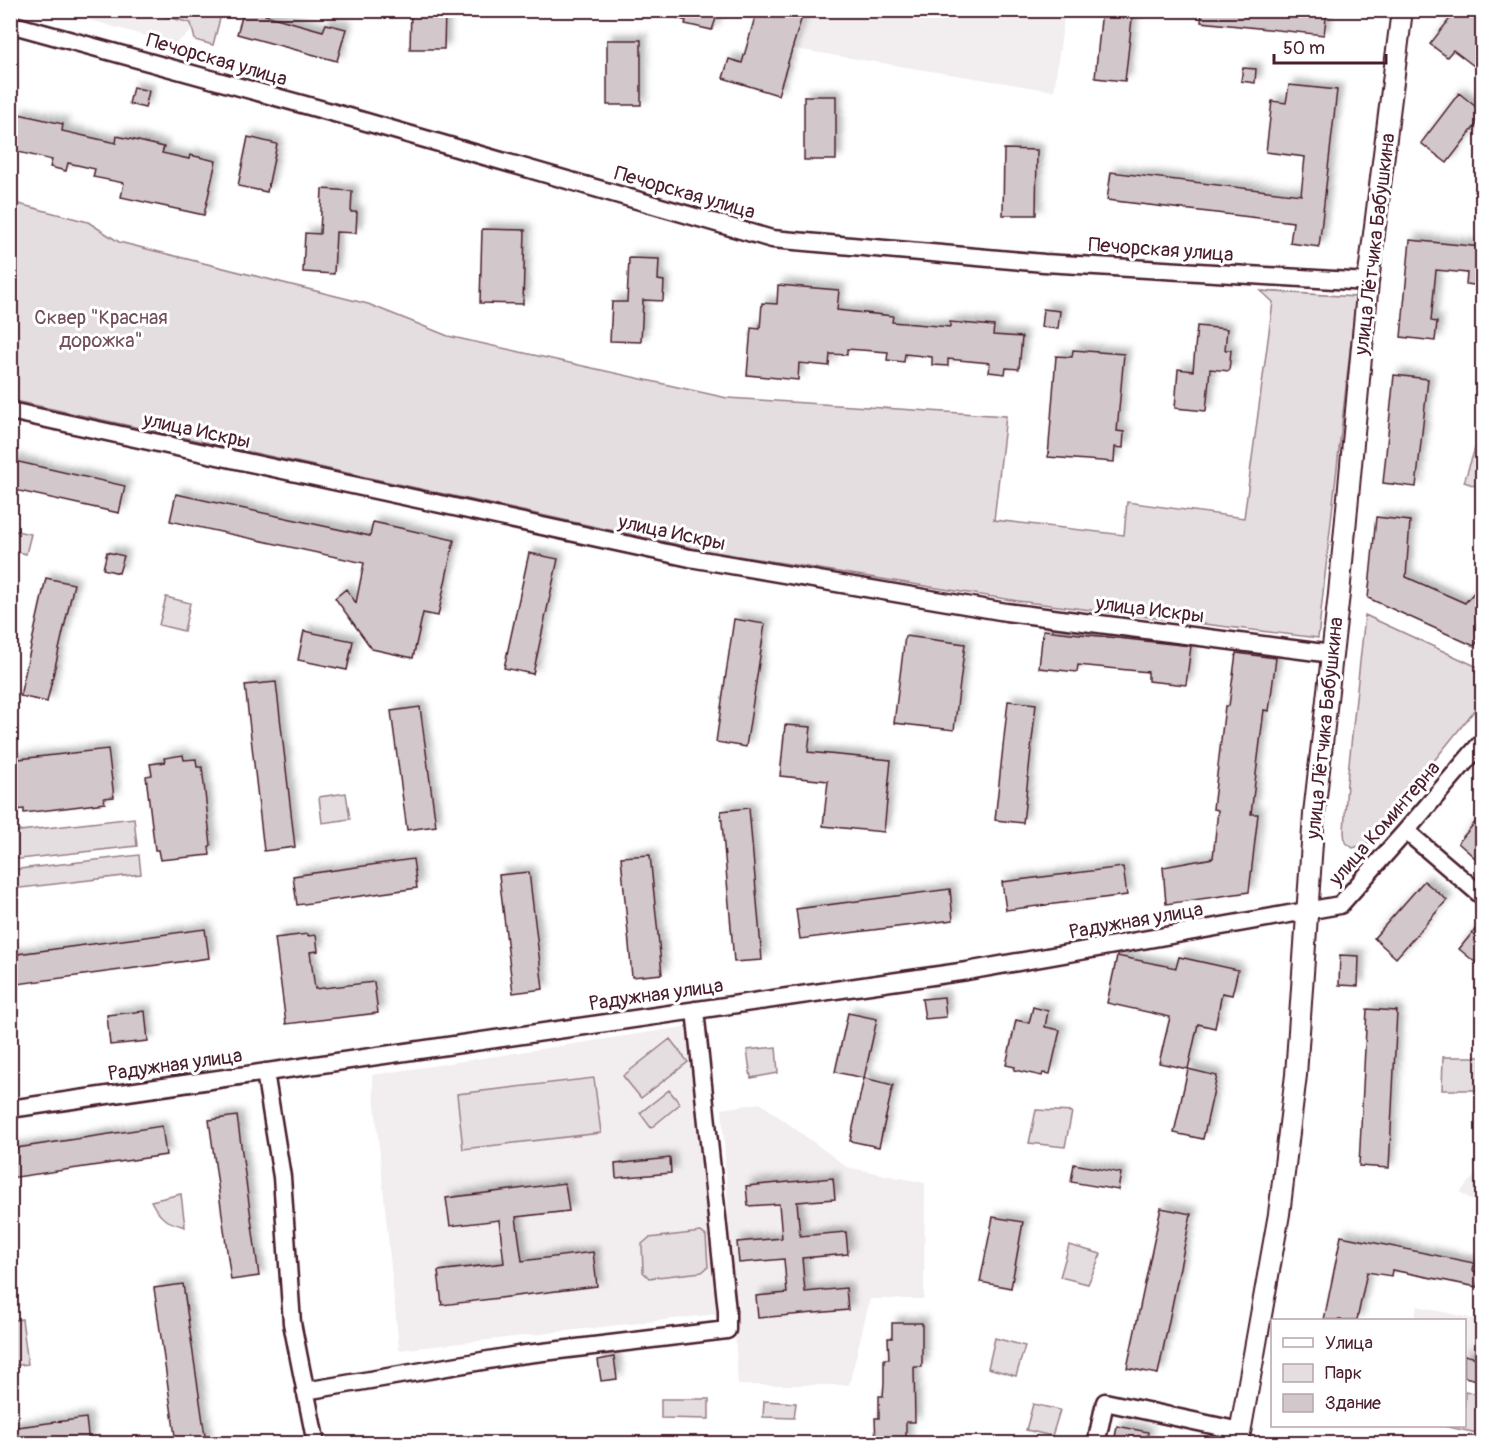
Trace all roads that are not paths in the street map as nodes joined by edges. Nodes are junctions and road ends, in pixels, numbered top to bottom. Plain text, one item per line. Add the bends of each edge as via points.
1 (1402, 10) edge
2 (10, 24) edge
3 (1368, 282) junction
4 (10, 411) edge
5 (1332, 654) junction
6 (1482, 742) edge
7 (1406, 831) junction
8 (1482, 896) edge
9 (1306, 912) junction
10 (695, 1010) junction
11 (264, 1072) junction
12 (10, 1109) edge
13 (305, 1391) junction
14 (1239, 1437) edge
15 (316, 1443) edge
16 (1096, 1443) edge

1 - 3 main road, улица Лётчика Бабушкина
2 - 3 street, Печорская улица via 772,239 1037,262
3 - 5 main road, улица Лётчика Бабушкина
4 - 5 street, улица Искры via 690,558 1006,612
5 - 9 main road, улица Лётчика Бабушкина
6 - 7 street, улица Коминтерна
7 - 8 street
7 - 9 street, улица Коминтерна via 1340,905
9 - 10 street, Радужная улица via 967,971
9 - 14 main road, улица Лётчика Бабушкина via 1297,1065 1283,1185
10 - 11 street, Радужная улица
10 - 13 street via 727,1330 518,1355
11 - 12 street, Радужная улица
11 - 13 street via 282,1177 292,1323
13 - 15 street
14 - 16 street via 1105,1402

